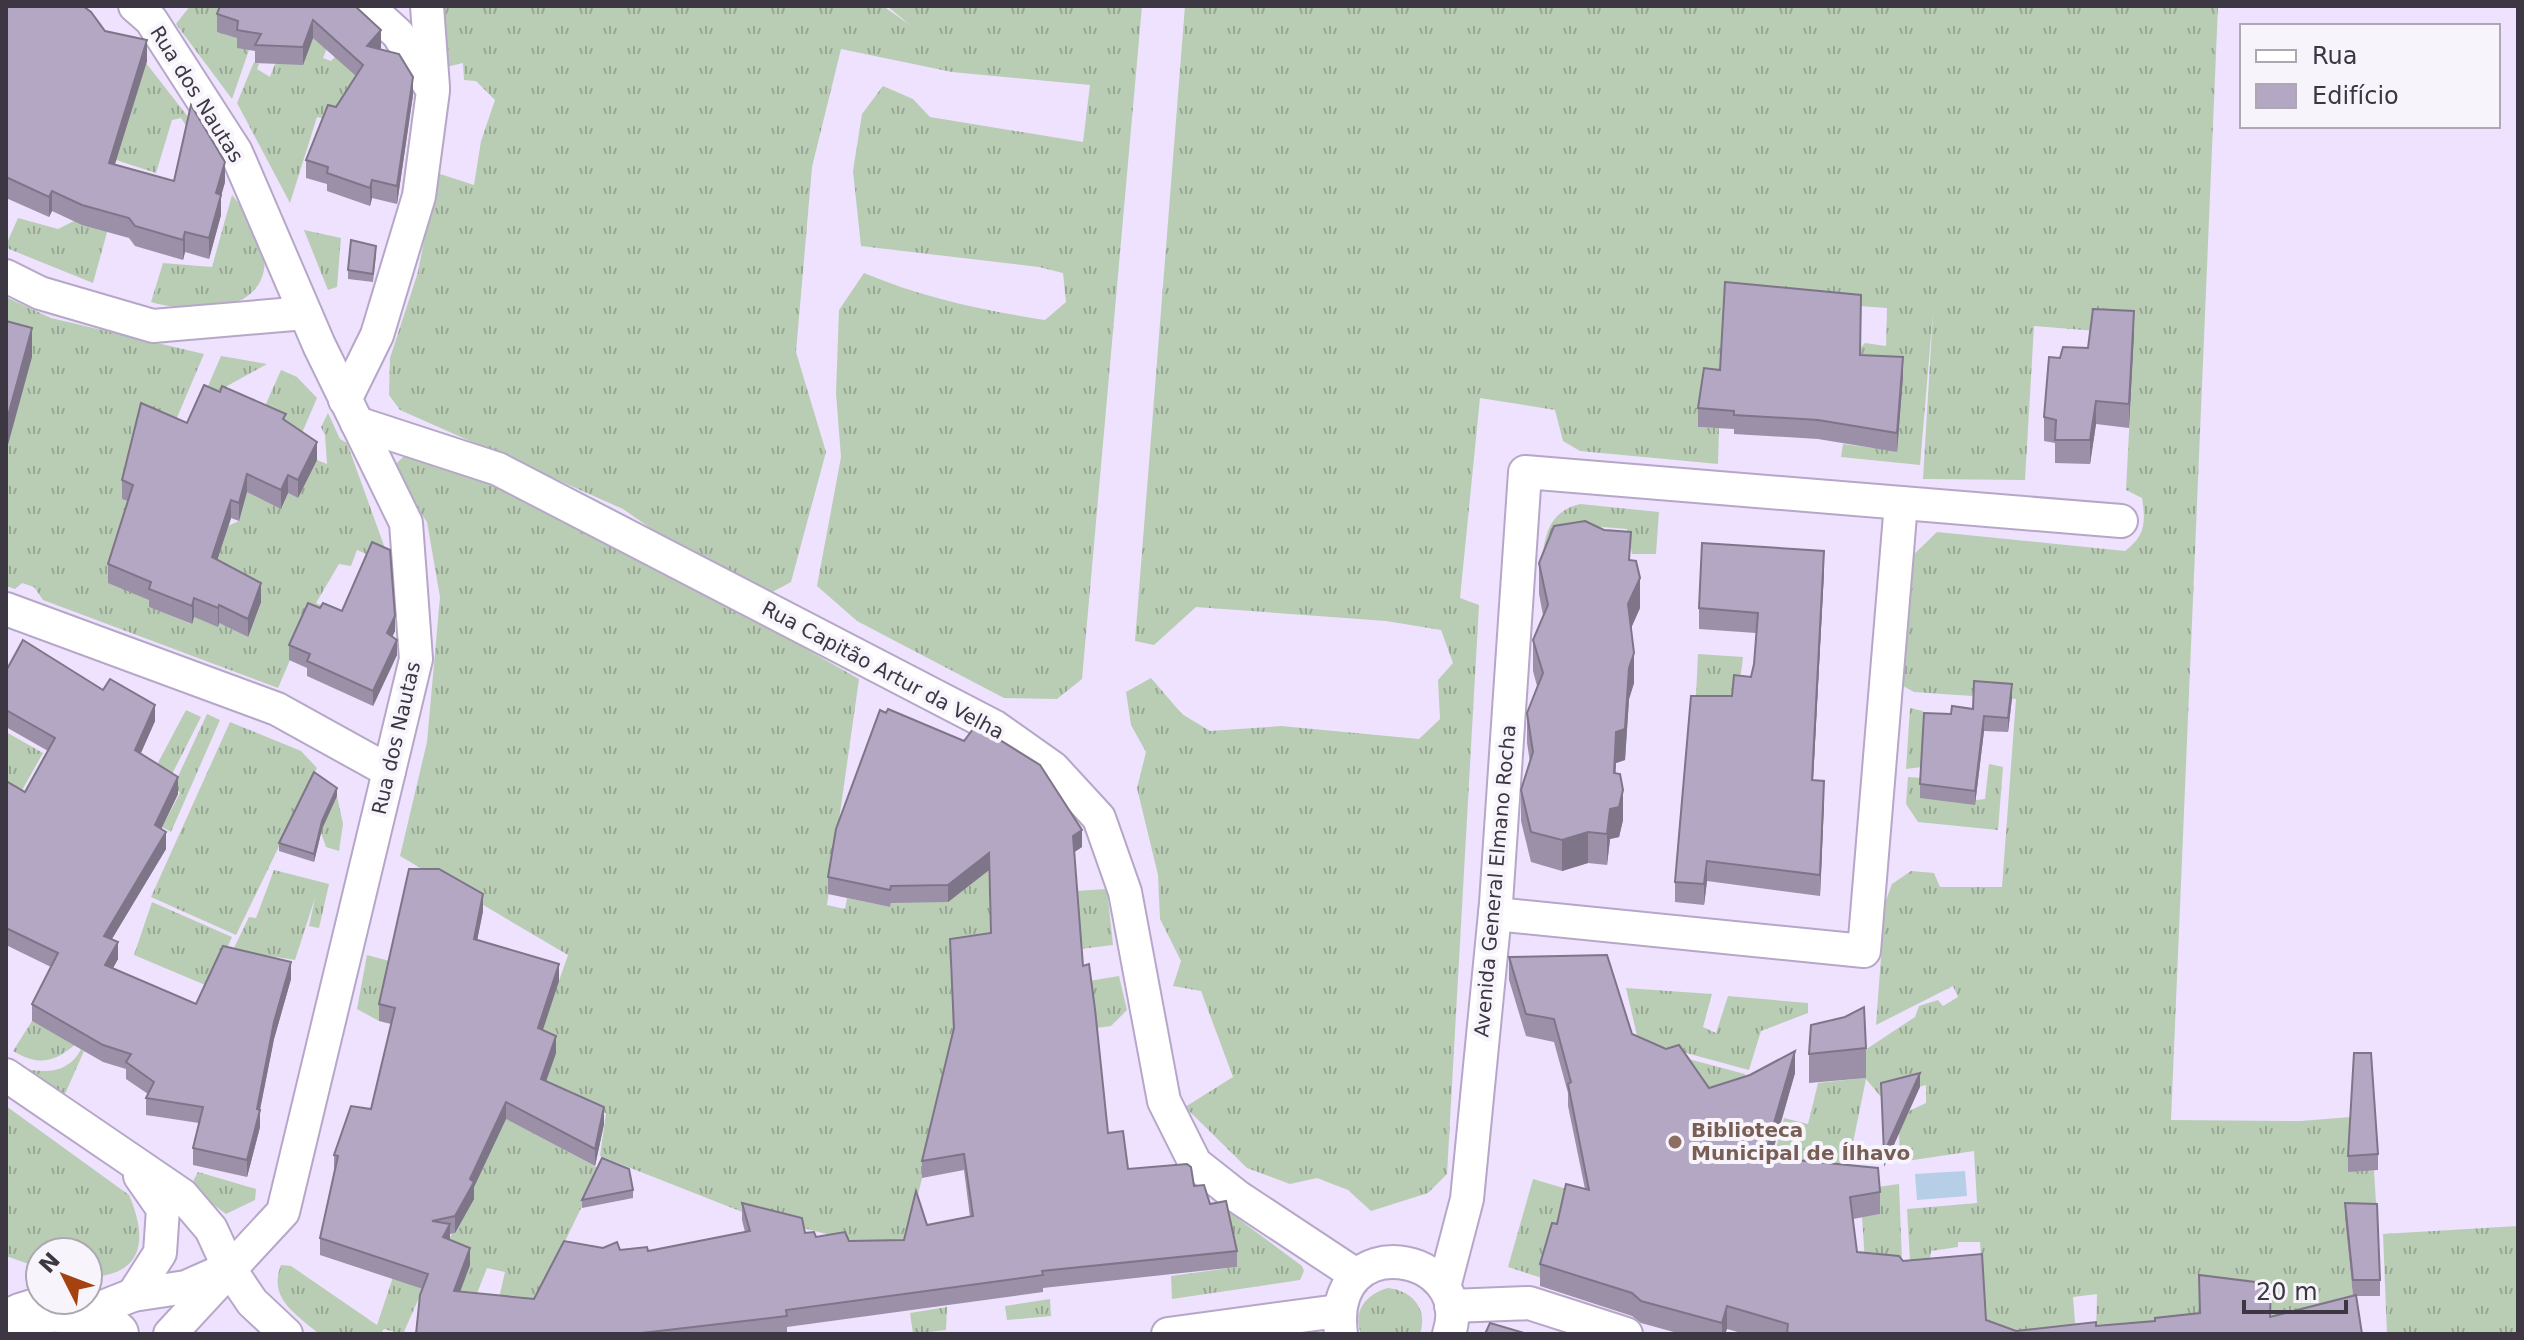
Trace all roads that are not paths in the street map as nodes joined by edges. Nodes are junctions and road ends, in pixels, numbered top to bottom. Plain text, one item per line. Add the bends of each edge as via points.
1 (367, 6) edge
2 (427, 6) edge
3 (149, 11) edge
4 (433, 91) junction
5 (6, 276) edge
6 (305, 313) junction
7 (351, 411) junction
8 (1901, 503) junction
9 (2121, 521) dead end
10 (6, 609) edge
11 (389, 771) junction
12 (1495, 914) junction
13 (6, 1075) edge
14 (131, 1164) junction
15 (229, 1268) junction
16 (1356, 1275) junction
17 (104, 1295) edge
18 (104, 1308) edge
19 (1448, 1309) edge
20 (1340, 1322) edge
21 (170, 1334) edge
22 (286, 1334) edge
23 (1168, 1334) edge
24 (1626, 1334) edge

1 - 4 street via 398,34
2 - 4 street
3 - 6 street, Rua dos Nautas via 236,152
4 - 7 street via 419,196
5 - 6 street via 40,293 153,326
6 - 7 street, Rua dos Nautas
7 - 11 street, Rua dos Nautas via 406,523 416,659
7 - 16 street, Rua Capitão Artur da Velha via 498,469 982,720 1053,768 1099,818 1125,892 1164,1101 1195,1163
8 - 9 street
8 - 12 street, Avenida General Elmano Rocha via 1525,472
8 - 12 street via 1864,951
10 - 11 street via 277,709
11 - 15 street, Rua dos Nautas via 283,1212
12 - 19 street, Avenida General Elmano Rocha via 1467,1199
13 - 14 street
14 - 15 street via 182,1195 211,1229
14 - 17 street via 163,1209 160,1253
15 - 18 street via 186,1287
15 - 21 street, Rua dos Nautas
15 - 22 street via 252,1302
16 - 19 street via 1387,1261 1426,1269
16 - 20 street via 1341,1299
19 - 24 street via 1529,1303
20 - 23 street

